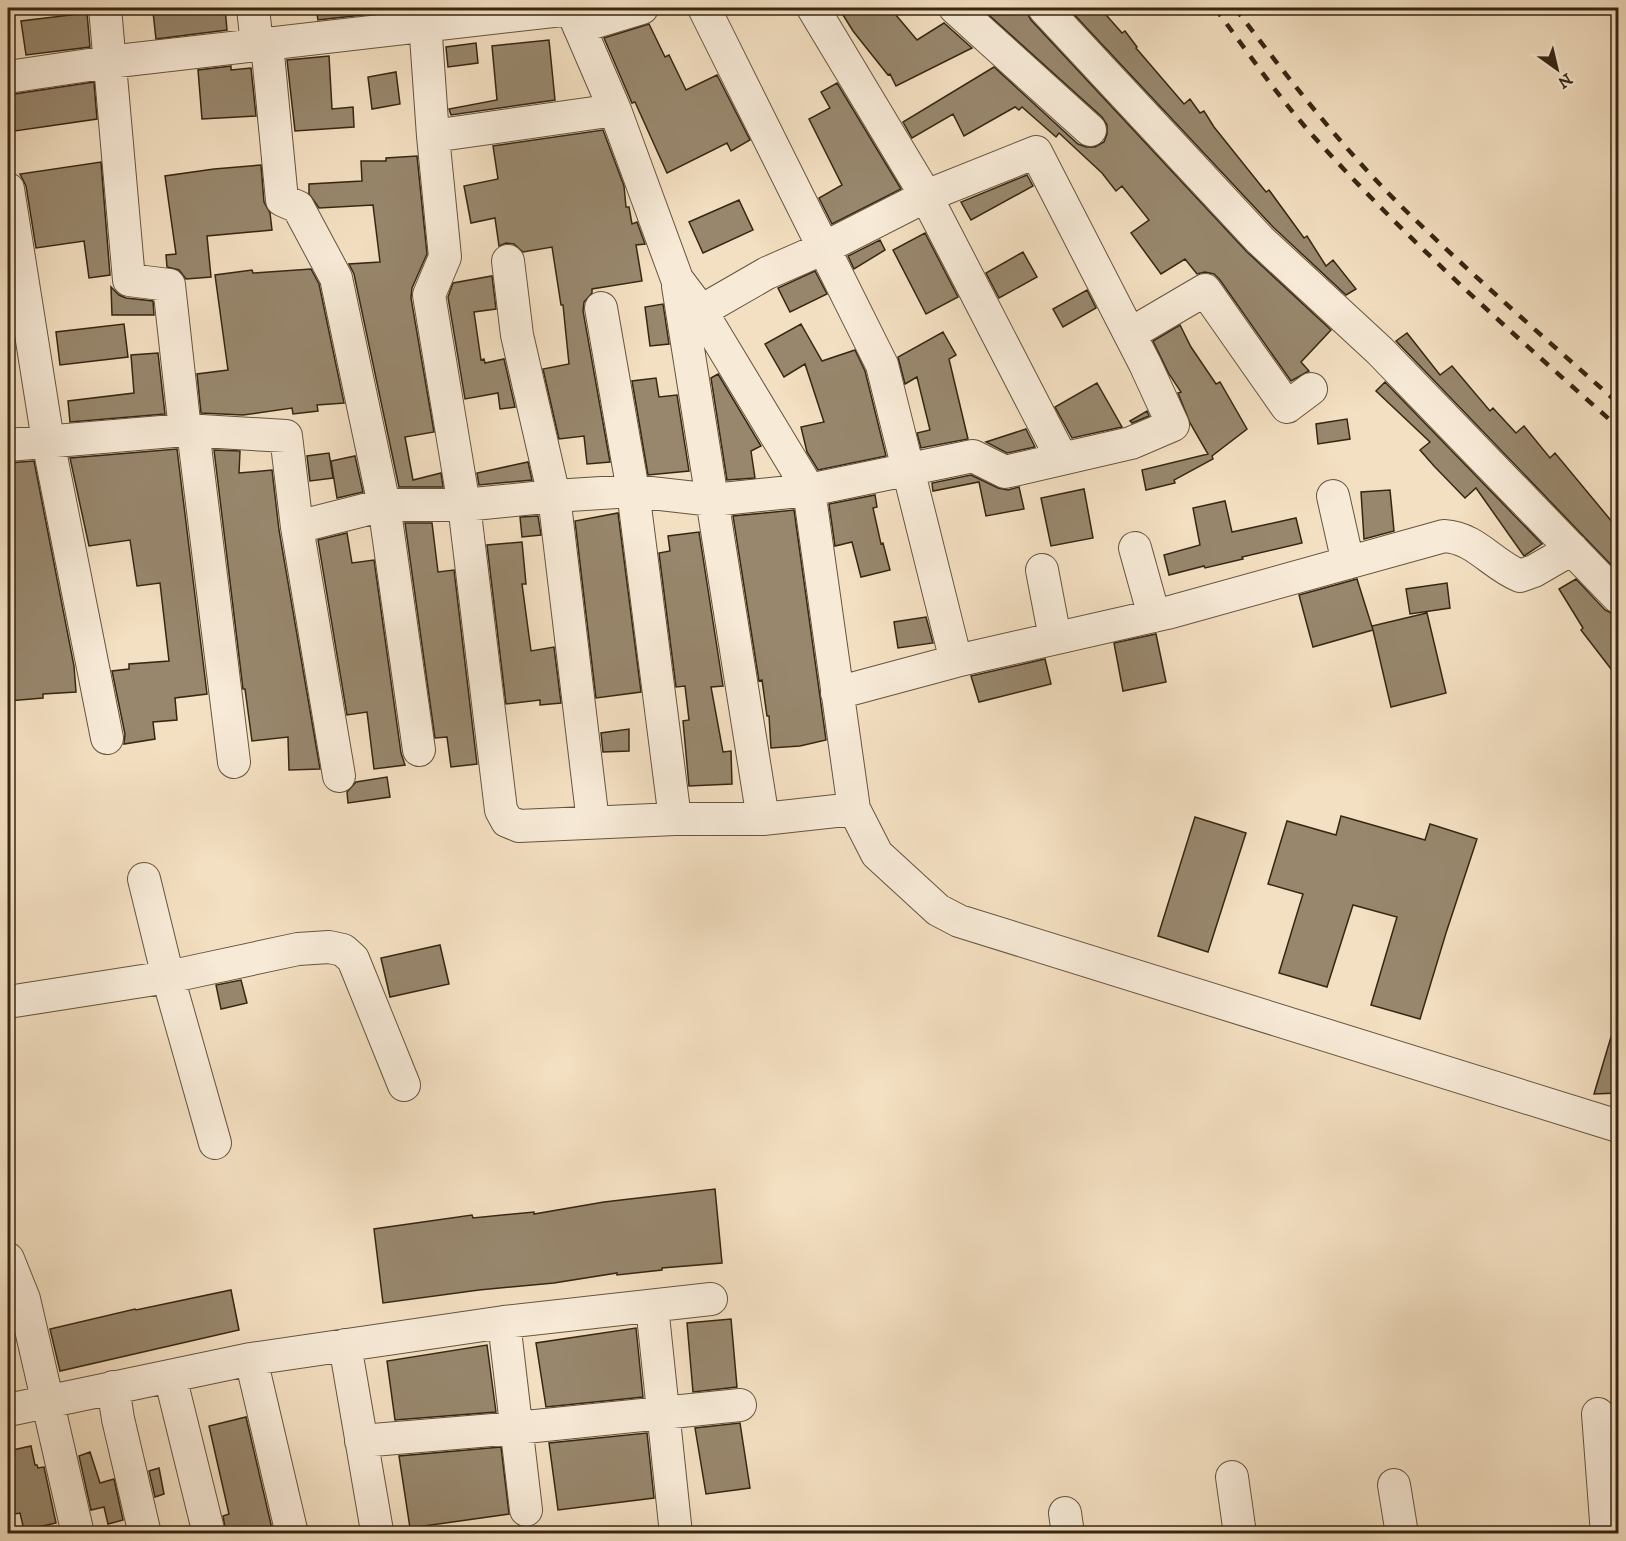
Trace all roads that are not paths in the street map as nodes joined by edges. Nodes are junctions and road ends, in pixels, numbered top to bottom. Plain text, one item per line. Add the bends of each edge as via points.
1 (105, 8) edge
2 (253, 8) edge
3 (642, 8) edge
4 (704, 8) edge
5 (813, 8) edge
6 (955, 8) edge
7 (1044, 8) edge
8 (574, 15) edge
9 (425, 17) edge
10 (262, 45) junction
11 (109, 62) junction
12 (8, 76) edge
13 (615, 110) junction
14 (1090, 130) dead end
15 (433, 136) junction
16 (8, 189) edge
17 (926, 196) junction
18 (824, 248) junction
19 (508, 261) dead end
20 (677, 279) junction
21 (601, 308) dead end
22 (701, 311) junction
23 (1130, 334) junction
24 (1311, 389) dead end
25 (189, 430) junction
26 (48, 441) junction
27 (8, 445) edge
28 (1062, 459) junction
29 (909, 468) junction
30 (809, 489) junction
31 (633, 491) junction
32 (554, 496) junction
33 (1333, 496) dead end
34 (713, 500) junction
35 (384, 505) junction
36 (464, 505) junction
37 (297, 527) junction
38 (1135, 548) dead end
39 (1572, 549) junction
40 (1348, 562) junction
41 (1042, 570) dead end
42 (1618, 597) edge
43 (1154, 616) junction
44 (1055, 638) junction
45 (956, 661) junction
46 (837, 693) junction
47 (107, 738) dead end
48 (418, 750) dead end
49 (234, 762) dead end
50 (339, 776) dead end
51 (854, 809) junction
52 (675, 819) junction
53 (764, 819) junction
54 (592, 822) junction
55 (144, 879) dead end
56 (168, 977) junction
57 (8, 1002) edge
58 (404, 1085) dead end
59 (1618, 1126) edge
60 (215, 1143) dead end
61 (8, 1259) edge
62 (711, 1299) dead end
63 (652, 1306) junction
64 (504, 1322) junction
65 (345, 1345) junction
66 (251, 1359) junction
67 (170, 1376) junction
68 (113, 1387) junction
69 (46, 1401) junction
70 (740, 1405) dead end
71 (8, 1410) edge
72 (663, 1413) junction
73 (1598, 1414) dead end
74 (516, 1428) junction
75 (361, 1441) junction
76 (1232, 1477) dead end
77 (1395, 1485) dead end
78 (526, 1510) dead end
79 (377, 1531) dead end
80 (78, 1533) edge
81 (145, 1533) edge
82 (209, 1533) edge
83 (292, 1533) edge
84 (675, 1533) edge
85 (1240, 1533) edge
86 (1402, 1533) edge
87 (1607, 1533) edge

1 - 11 street
2 - 10 street
3 - 8 street
4 - 18 street
5 - 17 street
6 - 14 street
7 - 39 street via 1260,240 1380,351
8 - 9 street
8 - 13 street
9 - 10 street
9 - 15 street
10 - 11 street
10 - 35 street via 282,200 298,207 336,278
11 - 12 street
11 - 25 street via 129,280 169,285
13 - 15 street
13 - 20 street
15 - 36 street via 445,257 429,295
16 - 26 street
17 - 18 street
17 - 23 street via 1036,152
17 - 28 street
18 - 22 street via 766,273
18 - 29 street via 882,365
19 - 32 street via 517,335
20 - 22 street
20 - 34 street
21 - 31 street
22 - 30 street
23 - 24 street via 1205,290 1287,407
23 - 28 street via 1173,425 1131,443
25 - 26 street
25 - 37 street via 286,436
25 - 49 street
26 - 27 street
26 - 47 street
28 - 29 street via 1005,472 973,456
29 - 30 street
29 - 45 street
30 - 34 street
30 - 46 street
31 - 32 street
31 - 34 street
31 - 52 street
32 - 36 street
32 - 54 street
33 - 40 street
34 - 53 street
35 - 36 street
35 - 37 street
35 - 48 street
36 - 54 street via 501,810 507,821 519,826
37 - 50 street
38 - 43 street
39 - 40 street via 1520,576 1457,537 1444,536
39 - 42 street
40 - 43 street
41 - 44 street
43 - 44 street
44 - 45 street
45 - 46 street
46 - 51 street
51 - 53 street
51 - 59 street via 877,854 938,910 959,921
52 - 53 street
52 - 54 street
55 - 56 street
56 - 57 street
56 - 58 street via 298,950 343,950 353,959
56 - 60 street
61 - 69 street via 24,1299
62 - 63 street
63 - 64 street
63 - 72 street
64 - 65 street
64 - 74 street
65 - 66 street
65 - 75 street
66 - 67 street
66 - 83 street
67 - 68 street
67 - 82 street
68 - 69 street
68 - 81 street
69 - 71 street
69 - 80 street
70 - 72 street
72 - 74 street
72 - 84 street
73 - 87 street
74 - 75 street
74 - 78 street
75 - 79 street
76 - 85 street
77 - 86 street

